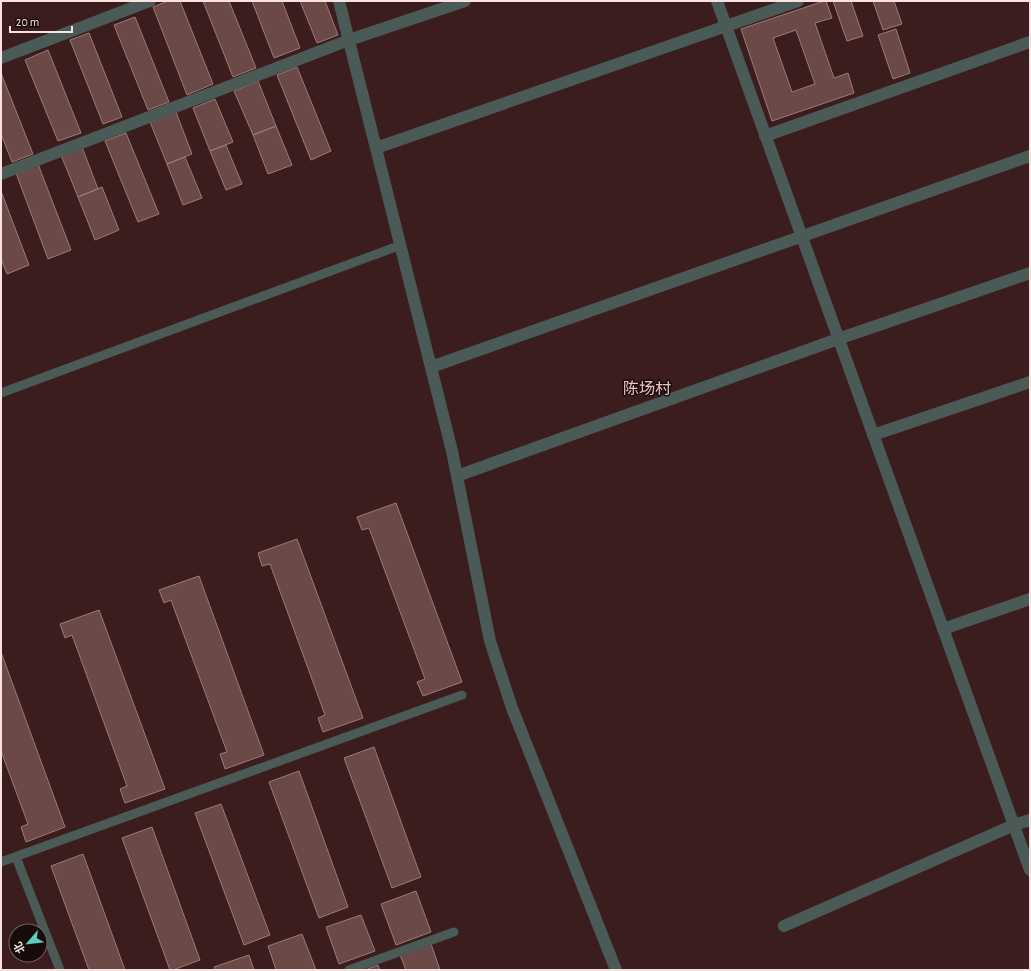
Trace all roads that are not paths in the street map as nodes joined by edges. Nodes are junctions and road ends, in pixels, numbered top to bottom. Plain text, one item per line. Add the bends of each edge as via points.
1 (150, 1) edge
2 (339, 1) edge
3 (465, 1) edge
4 (717, 1) edge
5 (798, 1) edge
6 (726, 26) junction
7 (349, 40) junction
8 (1030, 42) edge
9 (1, 58) edge
10 (765, 136) junction
11 (376, 148) junction
12 (1030, 156) edge
13 (1, 174) edge
14 (801, 237) junction
15 (401, 245) junction
16 (1030, 273) edge
17 (838, 339) junction
18 (431, 367) junction
19 (1030, 382) edge
20 (1, 394) edge
21 (873, 436) junction
22 (457, 476) junction
23 (1030, 599) edge
24 (943, 629) junction
25 (462, 695) dead end
26 (1030, 820) edge
27 (1014, 826) junction
28 (16, 857) junction
29 (1, 862) edge
30 (1030, 870) edge
31 (784, 926) dead end
32 (454, 932) dead end
33 (60, 970) edge
34 (349, 970) edge
35 (616, 970) edge

1 - 9 street
2 - 7 street
3 - 7 street
4 - 6 street
5 - 6 street
6 - 10 street
6 - 11 street
7 - 11 street
7 - 13 street
8 - 10 street
10 - 14 street
11 - 15 street
12 - 14 street
14 - 17 street
14 - 18 street
15 - 18 street
15 - 20 lane
16 - 17 street
17 - 21 street
17 - 22 street
18 - 22 street
19 - 21 street
21 - 24 street
22 - 35 street via 490,641 512,708
23 - 24 street
24 - 27 street
25 - 28 lane
26 - 27 street
27 - 30 street
27 - 31 street
28 - 29 lane
28 - 33 lane
32 - 34 lane

